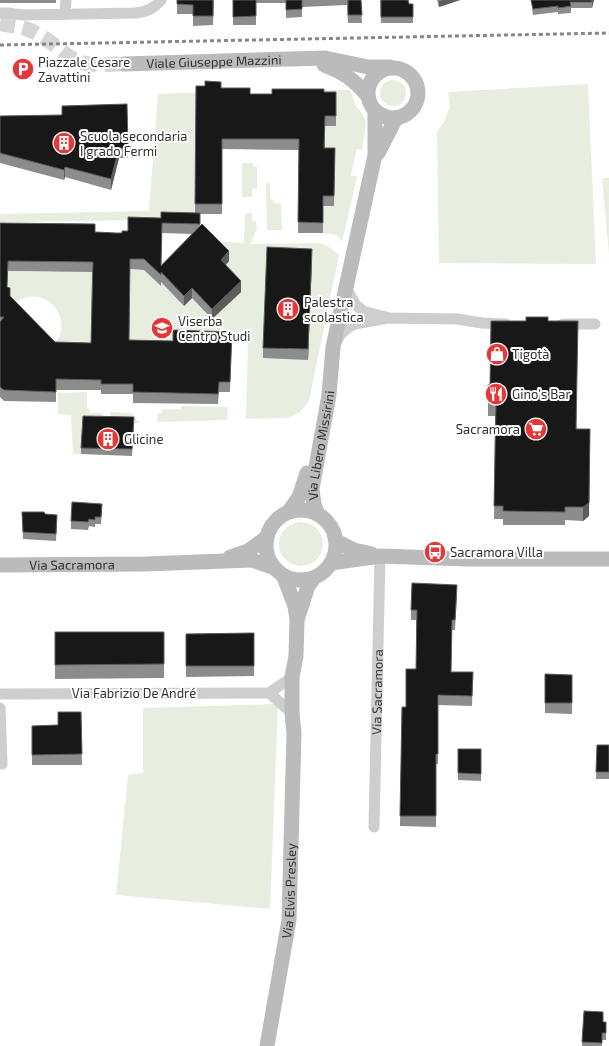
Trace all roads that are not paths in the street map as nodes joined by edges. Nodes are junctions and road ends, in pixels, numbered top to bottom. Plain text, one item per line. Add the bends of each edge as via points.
1 (66, 0) edge
2 (157, 4) edge
3 (0, 13) edge
4 (65, 14) junction
5 (304, 59) junction
6 (124, 64) tunnel mouth
7 (390, 67) junction
8 (368, 96) junction
9 (375, 111) junction
10 (396, 118) junction
11 (372, 169) junction
12 (346, 288) junction
13 (388, 318) junction
14 (520, 324) edge
15 (554, 324) edge
16 (595, 324) dead end
17 (333, 347) junction
18 (330, 377) junction
19 (289, 511) junction
20 (317, 513) junction
21 (266, 538) junction
22 (336, 541) junction
23 (380, 556) junction
24 (609, 558) edge
25 (216, 561) junction
26 (331, 563) junction
27 (0, 565) edge
28 (272, 566) junction
29 (284, 577) junction
30 (314, 578) junction
31 (297, 620) junction
32 (296, 656) junction
33 (292, 677) junction
34 (269, 693) junction
35 (0, 694) edge
36 (0, 708) edge
37 (292, 713) junction
38 (294, 733) junction
39 (2, 764) dead end
40 (374, 827) dead end
41 (267, 1046) edge

1 - 4 street
2 - 4 street via 145,12
3 - 4 street
5 - 6 street, Viale Giuseppe Mazzini
5 - 7 street, Viale Giuseppe Mazzini via 325,58 368,67
5 - 8 street, Viale Giuseppe Mazzini via 346,74
7 - 8 street via 370,80
7 - 10 street via 406,71 418,88 416,103 411,110
8 - 9 street
9 - 10 street via 388,118
9 - 11 street, Via Libero Missirini via 375,155
10 - 11 street, Via Libero Missirini via 379,149
11 - 12 street, Via Libero Missirini
12 - 13 street via 363,311
12 - 17 street, Via Libero Missirini
13 - 14 street via 457,319 482,324
13 - 17 street via 349,327 340,335
15 - 16 street
17 - 18 street, Via Libero Missirini
18 - 19 street, Via Libero Missirini via 317,418 302,489
18 - 20 street, Via Libero Missirini via 312,489
19 - 20 street via 298,509
19 - 21 street via 276,519 269,528
20 - 22 street via 333,530
21 - 25 street, Via Sacramora via 248,551
21 - 28 street via 266,553
22 - 23 street via 354,550
22 - 26 street via 336,552
23 - 24 street via 467,559
23 - 26 street
23 - 40 street, Via Sacramora
25 - 27 street, Via Sacramora
25 - 28 street, Via Sacramora via 252,560
26 - 30 street via 324,572
28 - 29 street
29 - 30 street via 299,581
29 - 31 street, Via Elvis Presley via 295,606
30 - 31 street, Via Elvis Presley via 308,586
31 - 32 street, Via Elvis Presley
32 - 33 street, Via Elvis Presley
32 - 38 street, Via Elvis Presley via 299,677 298,714
33 - 34 street
33 - 37 street, Via Elvis Presley
34 - 35 street, Via Fabrizio De André
34 - 37 street
36 - 39 street
37 - 38 street, Via Elvis Presley
38 - 41 street, Via Elvis Presley via 289,920

